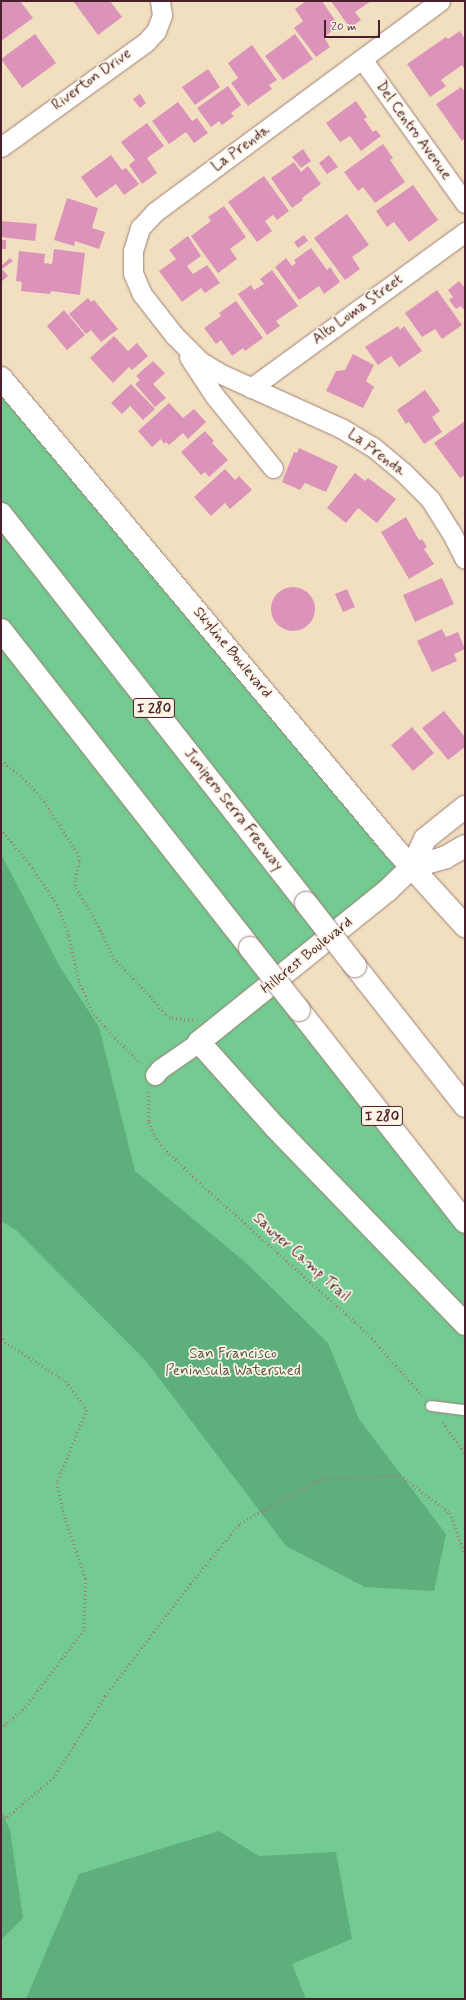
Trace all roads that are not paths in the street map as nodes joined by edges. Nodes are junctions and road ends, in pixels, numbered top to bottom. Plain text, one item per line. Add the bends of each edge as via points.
1 (160, 1) edge
2 (440, 1) edge
3 (362, 59) junction
4 (4, 138) edge
5 (465, 203) edge
6 (465, 232) edge
7 (174, 334) junction
8 (1, 378) edge
9 (251, 388) junction
10 (273, 468) dead end
11 (1, 514) edge
12 (465, 559) edge
13 (1, 630) edge
14 (465, 807) edge
15 (465, 846) edge
16 (412, 867) junction
17 (465, 926) edge
18 (199, 1042) junction
19 (155, 1075) road end
20 (465, 1106) edge
21 (465, 1222) edge
22 (465, 1324) edge
23 (432, 1406) road end
24 (465, 1410) edge

1 - 4 street, Riverton Drive via 162,15 156,31 146,42
2 - 3 street, La Prenda
3 - 5 street, Del Centro Avenue
3 - 7 street, La Prenda via 154,213 140,228 133,251 133,273 142,294
6 - 9 street, Alto Loma Street
7 - 9 street, La Prenda via 200,360 219,373
7 - 10 street, La Prenda via 214,395
8 - 16 main road, Skyline Boulevard
9 - 12 street, La Prenda via 341,428 373,447 430,499
11 - 20 main road, Junipero Serra Freeway / I 280, bridge
13 - 21 main road, I 280, bridge
14 - 16 main road, Hillcrest Boulevard via 425,839
15 - 16 main road, Hillcrest Boulevard via 446,857
16 - 17 main road, Skyline Boulevard
16 - 18 main road, Hillcrest Boulevard via 387,891
18 - 19 street
18 - 22 main road via 275,1127
23 - 24 lane

